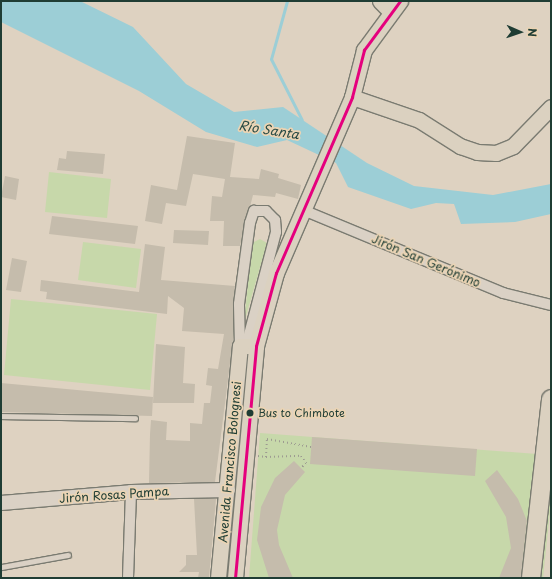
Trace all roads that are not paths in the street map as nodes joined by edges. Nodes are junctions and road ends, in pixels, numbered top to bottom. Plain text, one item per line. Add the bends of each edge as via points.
1 (390, 4) edge
2 (352, 97) junction
3 (551, 107) edge
4 (303, 210) junction
5 (551, 305) edge
6 (248, 346) junction
7 (551, 399) edge
8 (243, 400) junction
9 (1, 416) edge
10 (135, 418) dead end
11 (232, 454) junction
12 (252, 455) junction
13 (228, 490) junction
14 (131, 492) junction
15 (1, 503) edge
16 (222, 548) junction
17 (238, 549) junction
18 (68, 555) dead end
19 (1, 567) edge
20 (128, 578) edge
21 (218, 578) edge
22 (235, 578) edge
23 (531, 578) edge

1 - 2 main road, Avenida Francisco Bolognesi via 364,50
2 - 3 main road via 419,120 460,146 477,152 496,153 514,146
2 - 4 main road, Avenida Francisco Bolognesi via 316,174
4 - 5 street, Jirón San Gerónimo via 503,293
4 - 6 main road, Avenida Francisco Bolognesi
6 - 6 street, Avenida Francisco Bolognesi via 276,232 275,220 266,211 254,211 250,223 239,304
6 - 8 main road, Avenida Francisco Bolognesi
7 - 23 highway
8 - 11 main road, Avenida Francisco Bolognesi
8 - 12 main road, Avenida Francisco Bolognesi
9 - 10 lane
11 - 12 main road
11 - 13 main road, Avenida Francisco Bolognesi
12 - 17 main road, Avenida Francisco Bolognesi
13 - 14 street, Jirón Rosas Pampa
13 - 16 main road, Avenida Francisco Bolognesi
14 - 15 street, Jirón Rosas Pampa
14 - 20 street
16 - 17 main road
16 - 21 main road, Avenida Francisco Bolognesi
17 - 22 main road, Avenida Francisco Bolognesi
18 - 19 lane

